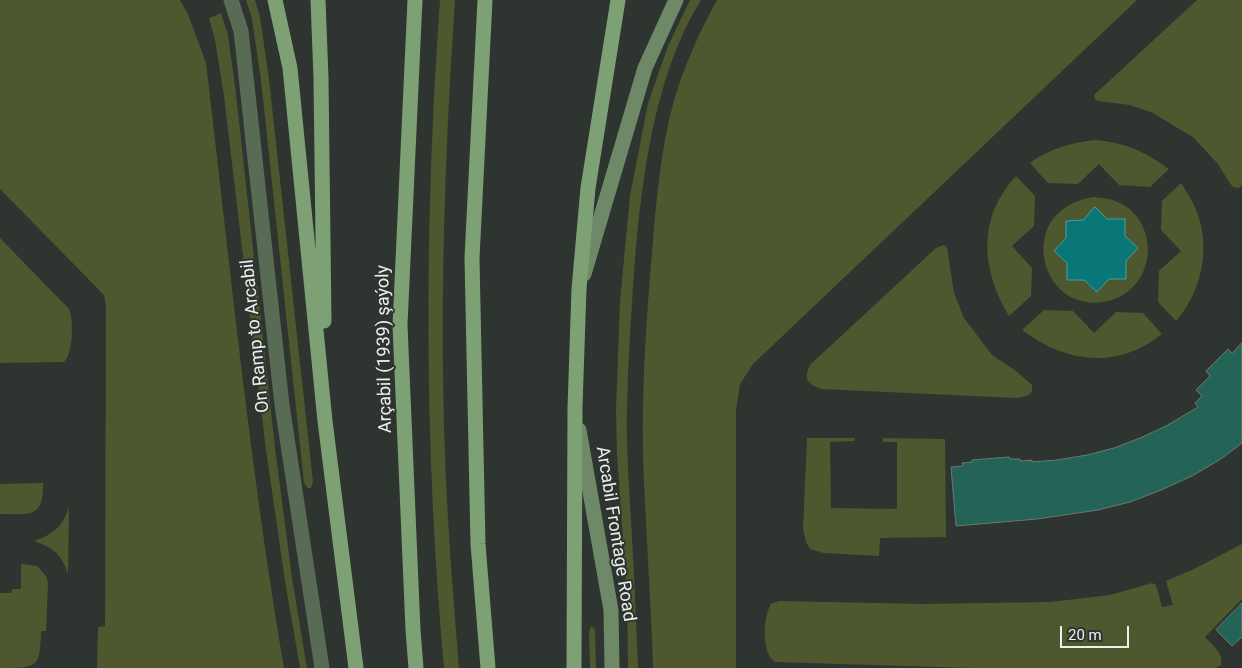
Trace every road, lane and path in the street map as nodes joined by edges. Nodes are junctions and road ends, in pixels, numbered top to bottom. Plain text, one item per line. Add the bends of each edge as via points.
1 (231, 0) edge
2 (275, 0) edge
3 (318, 0) edge
4 (415, 0) edge
5 (485, 0) edge
6 (618, 0) edge
7 (676, 0) edge
8 (579, 290) junction
9 (575, 407) junction
10 (325, 421) junction
11 (322, 668) edge
12 (356, 668) edge
13 (416, 668) edge
14 (488, 668) edge
15 (574, 668) edge
16 (612, 668) edge

1 - 11 street, On Ramp to Arcabil via 242,31 282,405
2 - 10 main road via 290,68
3 - 10 main road
4 - 13 main road, Arçabil (1939) şaýoly via 400,325
5 - 14 main road via 472,258 478,544
6 - 8 main road via 588,188
7 - 8 main road via 645,68
8 - 9 main road
9 - 15 main road
9 - 16 main road, Arcabil Frontage Road via 611,610
10 - 12 main road

